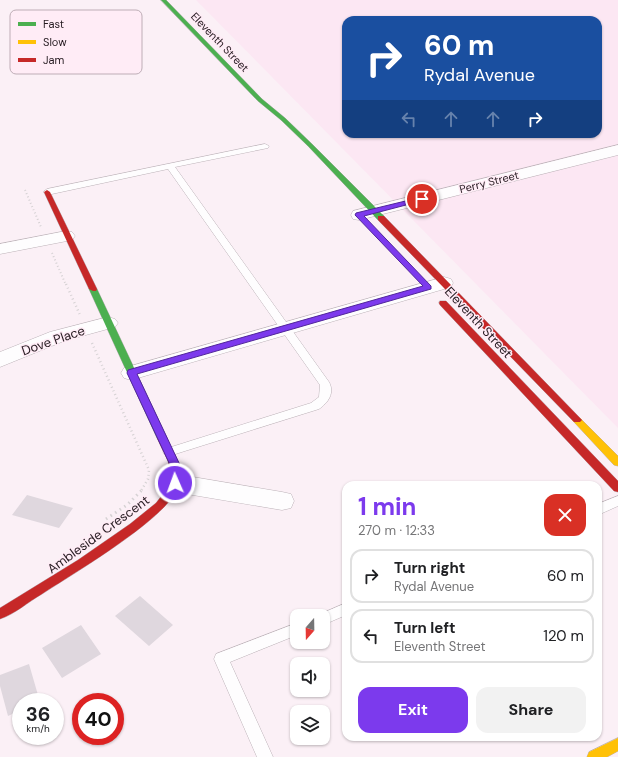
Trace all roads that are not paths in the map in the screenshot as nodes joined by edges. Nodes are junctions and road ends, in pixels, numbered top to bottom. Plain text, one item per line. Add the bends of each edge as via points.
1 (163, 0) edge
2 (260, 100) junction
3 (278, 128) dead end
4 (265, 146) dead end
5 (618, 150) edge
6 (171, 166) junction
7 (47, 192) joint
8 (363, 214) junction
9 (66, 236) junction
10 (0, 249) edge
11 (433, 289) junction
12 (108, 323) junction
13 (285, 329) junction
14 (0, 360) edge
15 (131, 373) junction
16 (169, 452) junction
17 (618, 462) edge
18 (175, 483) junction
19 (618, 488) edge
20 (282, 501) dead end
21 (618, 502) edge
22 (602, 508) edge
23 (342, 611) edge
24 (0, 614) edge
25 (330, 615) edge
26 (290, 632) edge
27 (617, 745) edge
28 (264, 757) edge
29 (594, 757) edge

1 - 2 street, Eleventh Street
2 - 3 street, Eleventh Street
2 - 8 street, Eleventh Street via 283,119
4 - 6 lane
5 - 8 street, Perry Street
6 - 7 lane
6 - 13 lane
7 - 9 street
8 - 11 street, Eleventh Street
9 - 10 street
9 - 12 street
11 - 13 street
11 - 17 street, Eleventh Street
11 - 19 street, Eleventh Street
12 - 14 street, Dove Place via 32,345
12 - 15 street
13 - 15 street
13 - 16 lane via 325,385 327,392 322,402
15 - 16 street
16 - 18 street via 176,473
18 - 20 street
18 - 24 street, Ambleside Crescent via 157,509 128,532 34,595
21 - 22 lane
23 - 25 lane
26 - 28 lane via 221,659
27 - 29 street

